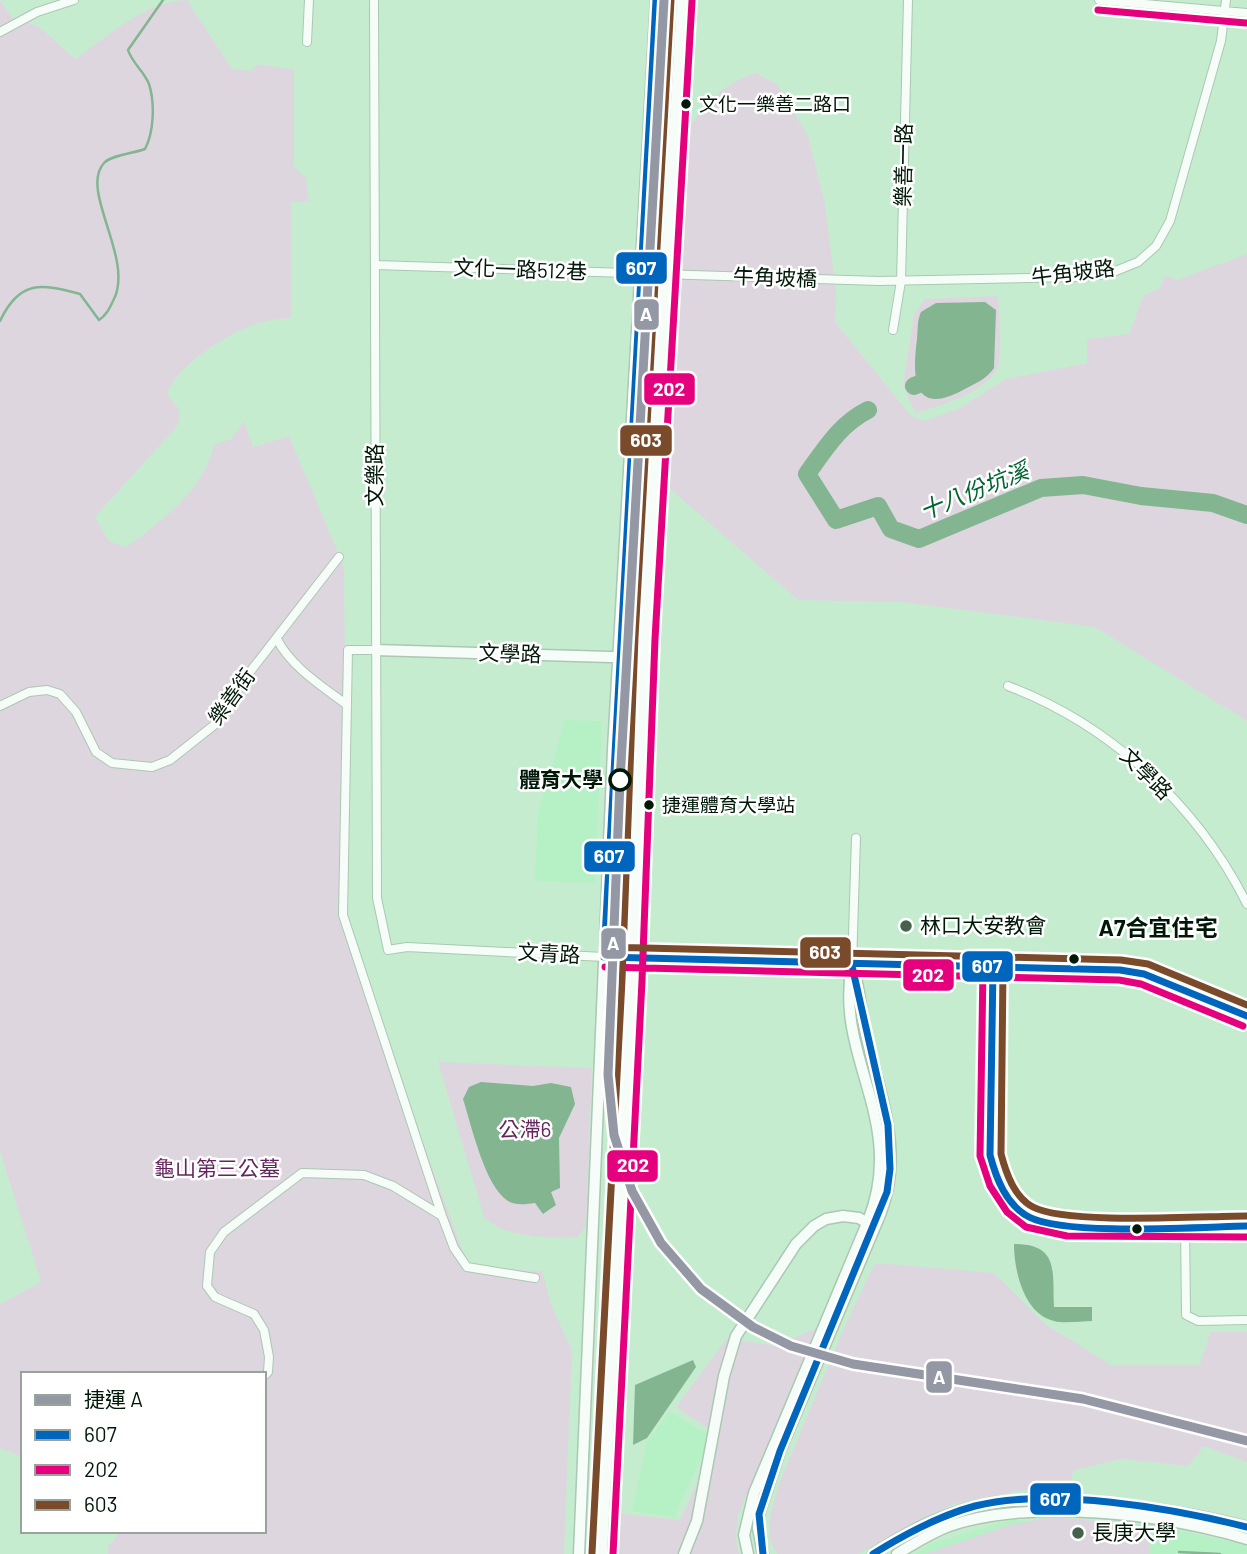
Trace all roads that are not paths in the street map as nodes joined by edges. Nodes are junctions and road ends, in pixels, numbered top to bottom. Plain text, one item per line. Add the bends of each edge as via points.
1 (74, 0) edge
2 (309, 0) edge
3 (374, 0) edge
4 (656, 0) edge
5 (682, 0) edge
6 (908, 0) edge
7 (1099, 0) edge
8 (1226, 0) edge
9 (1225, 11) junction
10 (1247, 13) edge
11 (0, 32) edge
12 (307, 42) dead end
13 (375, 265) junction
14 (641, 274) junction
15 (666, 274) junction
16 (852, 281) joint
17 (901, 281) junction
18 (893, 330) dead end
19 (339, 558) dead end
20 (277, 639) junction
21 (375, 650) junction
22 (619, 657) junction
23 (644, 658) junction
24 (1008, 686) dead end
25 (347, 705) junction
26 (0, 706) edge
27 (856, 838) dead end
28 (1247, 904) edge
29 (388, 950) joint
30 (604, 957) junction
31 (632, 957) junction
32 (852, 966) junction
33 (993, 968) junction
34 (1247, 1016) edge
35 (442, 1216) junction
36 (1185, 1226) junction
37 (1247, 1226) edge
38 (869, 1227) junction
39 (535, 1278) dead end
40 (1247, 1320) edge
41 (266, 1374) edge
42 (1247, 1527) edge
43 (1247, 1539) edge
44 (579, 1554) edge
45 (602, 1554) edge
46 (684, 1554) edge
47 (692, 1554) edge
48 (748, 1554) edge
49 (763, 1554) edge
50 (873, 1554) edge
51 (897, 1554) edge

1 - 11 street via 37,12
2 - 12 street
3 - 13 street, 文樂路
4 - 14 street
5 - 15 street
6 - 17 street, 樂善一路
7 - 9 street
8 - 9 street, 牛角坡路
9 - 10 street
9 - 17 street, 牛角坡路 via 1221,41 1170,221 1156,246 1138,262 1108,274 1077,277
13 - 14 street, 文化一路512巷
13 - 21 street, 文樂路
14 - 15 street, 文化一路512巷
14 - 22 street
15 - 16 street, 牛角坡橋
15 - 23 street
16 - 17 street, 牛角坡路
17 - 18 street, 樂善一路
19 - 20 street, 樂善街
20 - 25 street via 307,675
20 - 26 street, 樂善街 via 218,722 170,760 152,767 112,764 96,752 76,712 60,694 29,692
21 - 22 street, 文學路
21 - 25 street via 348,650
21 - 29 street, 文樂路 via 377,898
22 - 23 street, 文學路
22 - 30 street
23 - 31 street
24 - 28 street, 文學路 via 1067,712 1126,751 1219,854
25 - 35 street via 343,915
27 - 32 street
29 - 30 street, 文青路 via 407,947
30 - 31 street, 文青路
30 - 44 street
31 - 32 street, 文青路
31 - 45 street
32 - 33 street, 文青路
32 - 38 street via 892,1146 891,1181
33 - 34 street, 文青路 via 1144,974
33 - 36 street via 990,1155 996,1180 1030,1218 1061,1226
35 - 39 street via 467,1267
35 - 41 street via 393,1186 364,1175 302,1173 224,1232 210,1252 207,1286 215,1297 254,1314 264,1330 270,1357
36 - 37 street
36 - 40 street via 1186,1315 1198,1321
38 - 46 street via 843,1216 814,1226 796,1244 736,1336 725,1369 697,1521
38 - 47 street via 843,1222 816,1231 740,1342 703,1524
38 - 48 street via 754,1493 744,1535
38 - 49 street via 780,1451 760,1514
42 - 50 street via 1155,1507 993,1502 909,1531
43 - 51 street via 1208,1527 1106,1514 1032,1512 988,1516 948,1527

